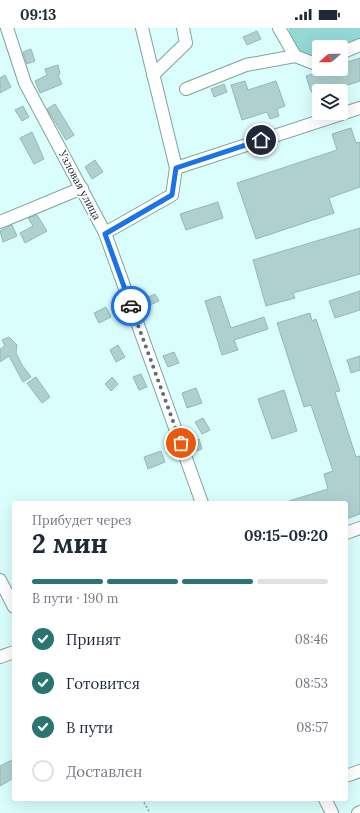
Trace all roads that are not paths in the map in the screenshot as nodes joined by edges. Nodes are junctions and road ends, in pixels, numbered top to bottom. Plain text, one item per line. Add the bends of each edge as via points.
1 (7, 28) edge
2 (142, 28) edge
3 (183, 28) edge
4 (279, 28) edge
5 (360, 46) edge
6 (348, 50) edge
7 (295, 56) junction
8 (312, 63) edge
9 (153, 75) junction
10 (186, 89) dead end
11 (360, 108) edge
12 (176, 168) junction
13 (82, 188) junction
14 (0, 222) edge
15 (105, 234) junction
16 (201, 501) edge
17 (360, 528) edge
18 (348, 532) edge
19 (0, 580) edge
20 (12, 603) edge
21 (12, 653) edge
22 (0, 657) edge
23 (360, 771) edge
24 (348, 775) edge
25 (326, 801) edge
26 (332, 813) edge

1 - 13 street, Узловая улица via 25,84
2 - 9 street
3 - 9 street via 186,43
4 - 7 street
5 - 6 street
7 - 8 street
7 - 10 street via 246,65
9 - 12 street
11 - 12 street
12 - 15 street via 172,195
13 - 14 street
13 - 15 street, Узловая улица
15 - 16 street, Узловая улица
17 - 18 street
19 - 20 street
21 - 22 street
23 - 24 street
25 - 26 street

